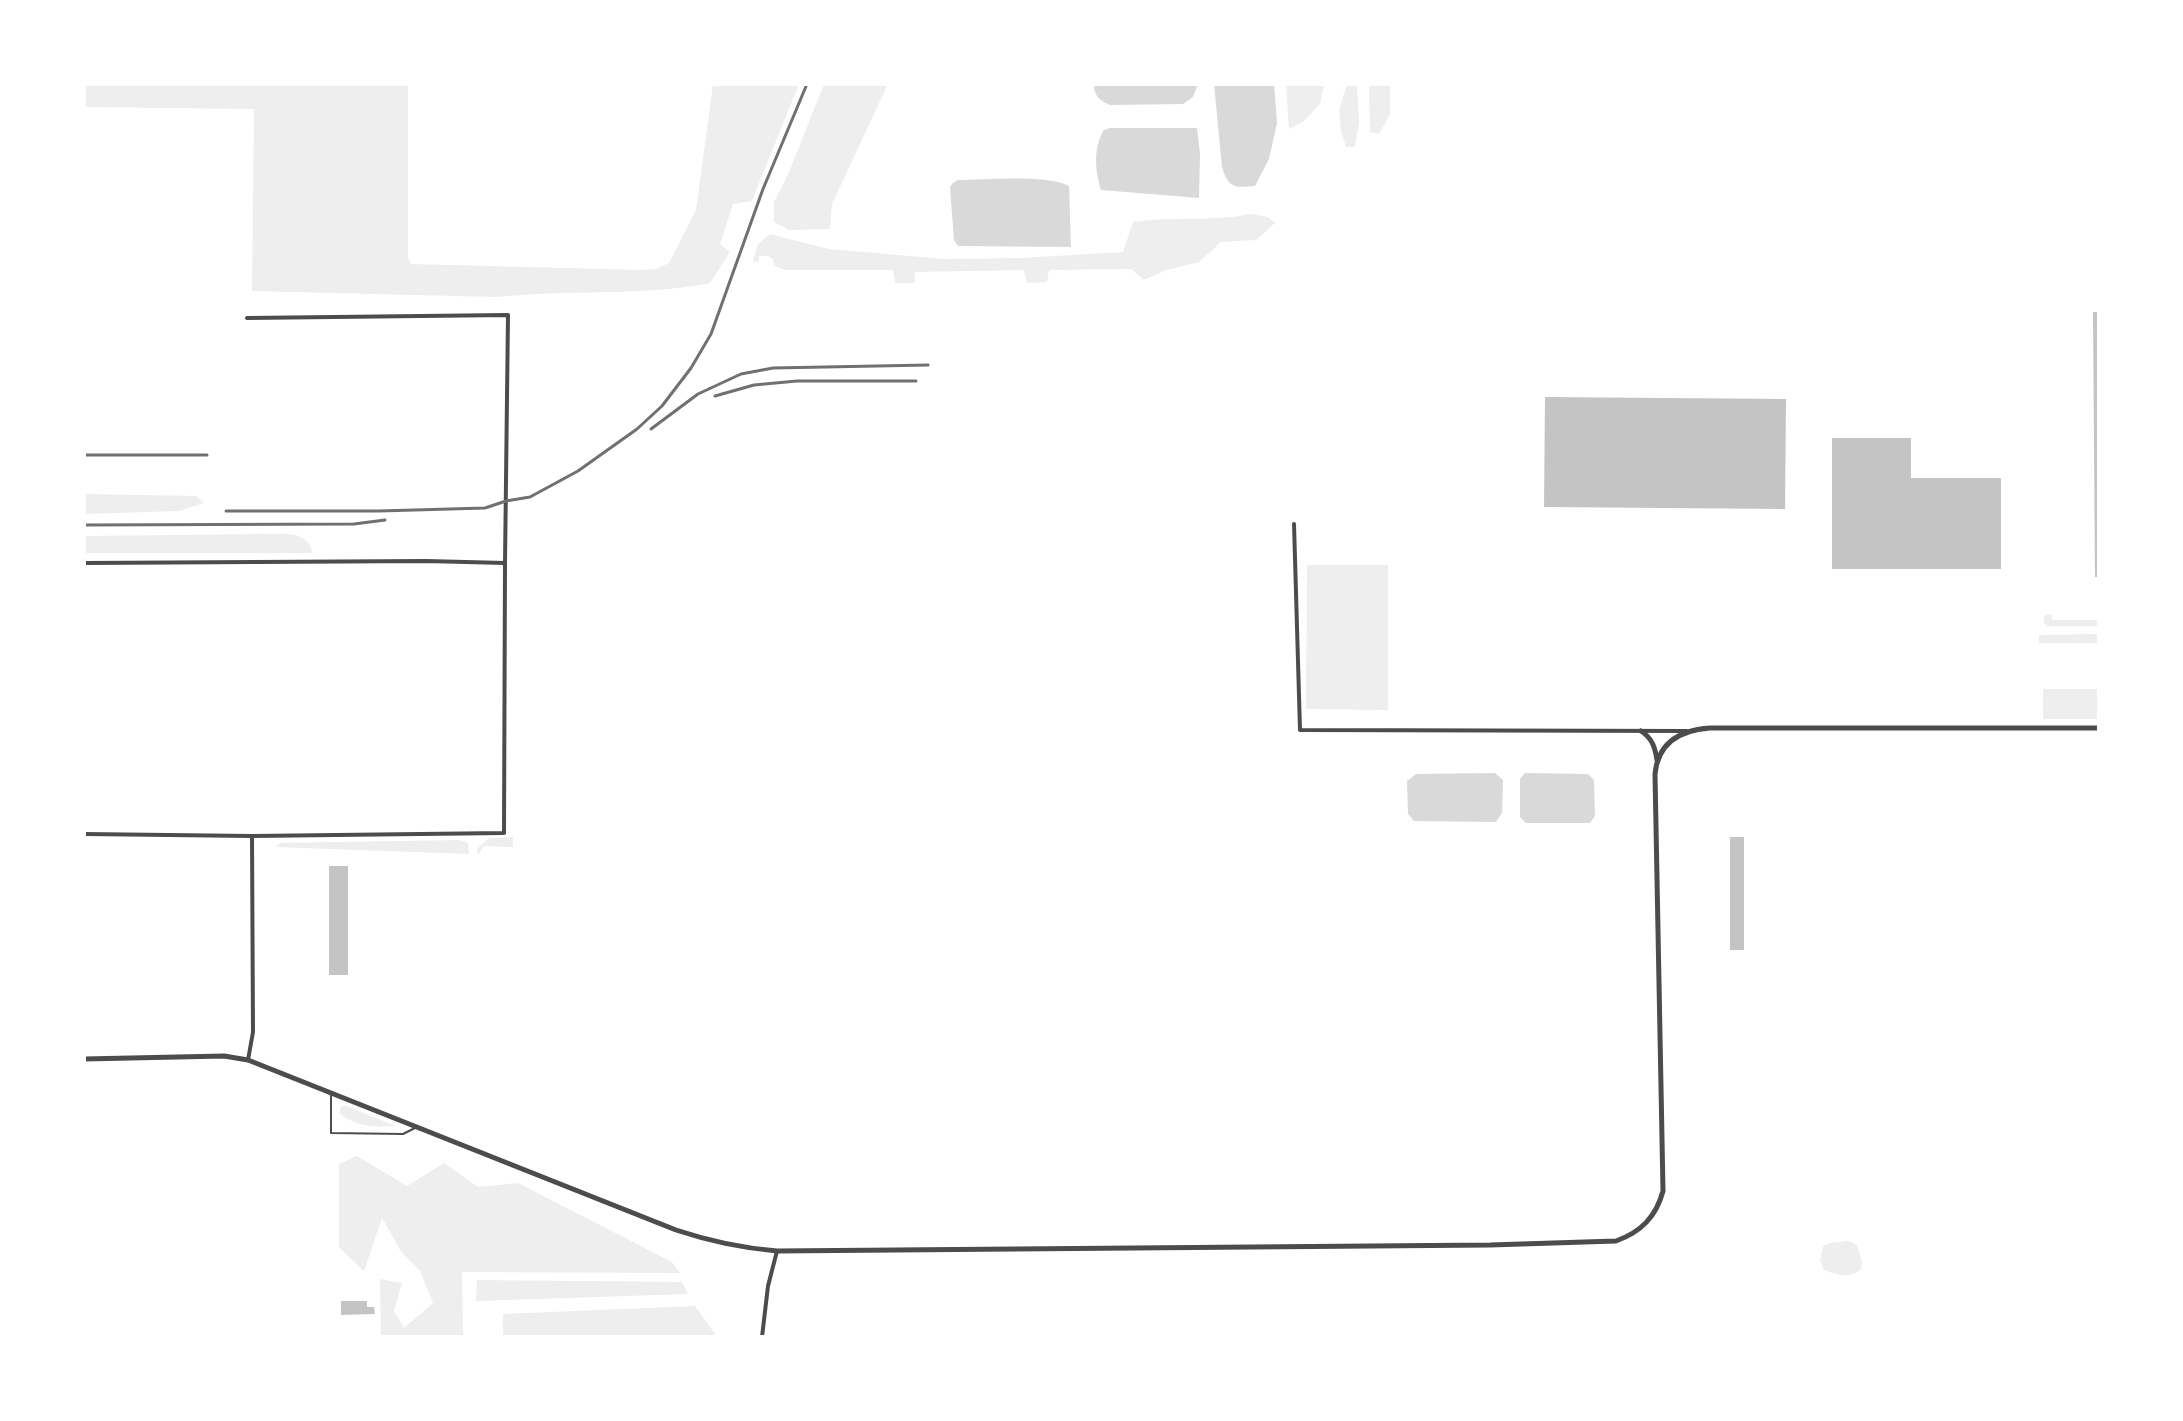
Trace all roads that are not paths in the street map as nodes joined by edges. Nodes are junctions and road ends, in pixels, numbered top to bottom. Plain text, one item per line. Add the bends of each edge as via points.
1 (247, 318) dead end
2 (1294, 524) dead end
3 (84, 563) edge
4 (505, 563) junction
5 (2099, 728) edge
6 (1641, 731) junction
7 (1689, 731) junction
8 (1657, 761) junction
9 (84, 834) edge
10 (252, 836) junction
11 (84, 1059) edge
12 (248, 1060) junction
13 (331, 1092) junction
14 (416, 1127) junction
15 (777, 1251) junction
16 (762, 1337) edge

1 - 4 street via 508,315
2 - 6 street via 1300,730
3 - 4 street
4 - 10 street via 504,833
5 - 7 street
6 - 7 street
6 - 8 street via 1652,741
7 - 8 street via 1669,743
8 - 15 street via 1663,1191 1654,1215 1629,1236 1602,1242 1490,1245
9 - 10 street
10 - 12 street via 253,1032
11 - 12 street
12 - 13 street
13 - 14 street
13 - 14 lane via 331,1133 403,1134
14 - 15 street via 688,1234
15 - 16 street

